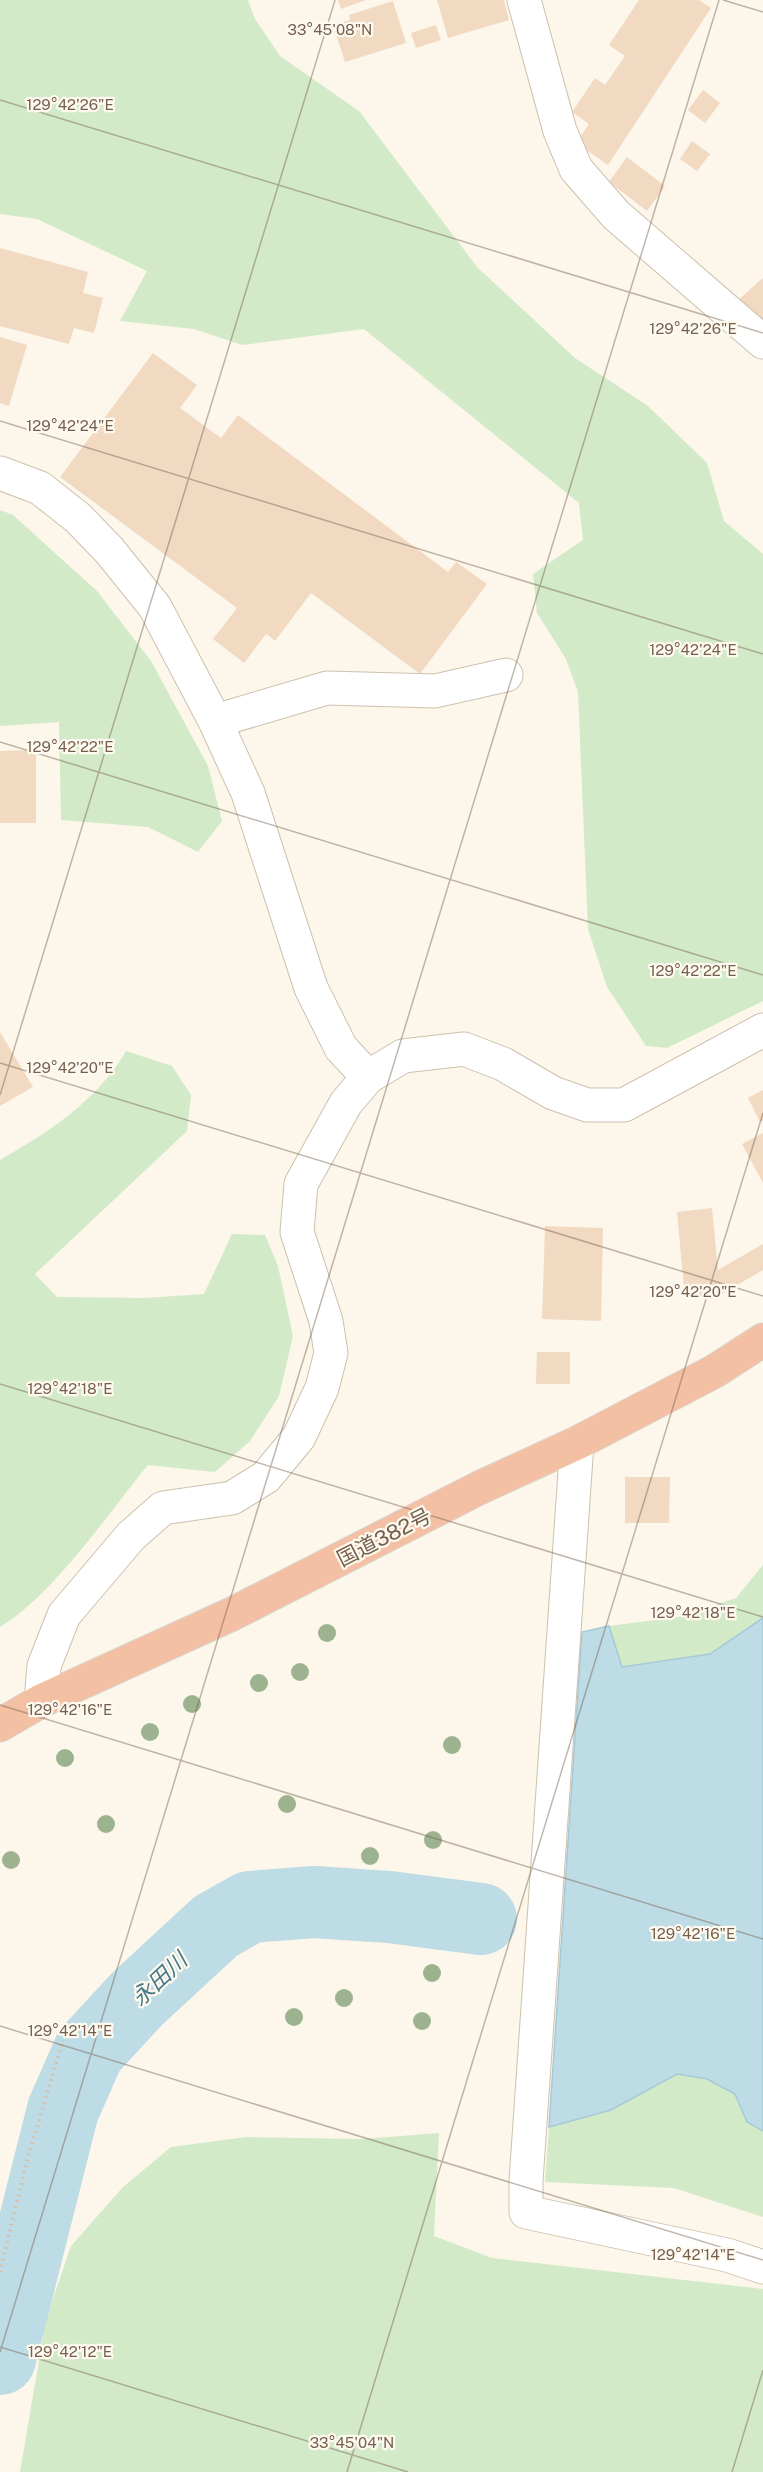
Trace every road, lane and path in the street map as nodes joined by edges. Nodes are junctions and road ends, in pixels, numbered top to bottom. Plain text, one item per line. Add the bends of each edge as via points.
1 (524, 0) edge
2 (763, 342) edge
3 (0, 473) edge
4 (506, 675) dead end
5 (215, 721) junction
6 (763, 1030) edge
7 (368, 1077) junction
8 (763, 1340) edge
9 (577, 1443) junction
10 (42, 1701) junction
11 (0, 1725) edge
12 (63, 2040) dead end
13 (763, 2267) edge
14 (0, 2272) edge

1 - 2 street via 560,131 576,169 616,215
3 - 5 street via 40,488 109,549 155,607
4 - 5 street via 435,691 327,688
5 - 7 street via 248,793 311,988 341,1048
6 - 7 street via 624,1105 587,1105 553,1093 504,1064 464,1049 403,1056
7 - 10 street via 346,1103 301,1184 297,1232 326,1321 332,1353 322,1388 299,1437 266,1477 232,1498 163,1508 131,1536 64,1615 44,1666
8 - 9 highway, 国道382号 via 715,1371
9 - 10 highway, 国道382号 via 479,1488 232,1614
9 - 13 street via 526,2212 726,2255
10 - 11 highway, 国道382号
12 - 14 path via 28,2157

